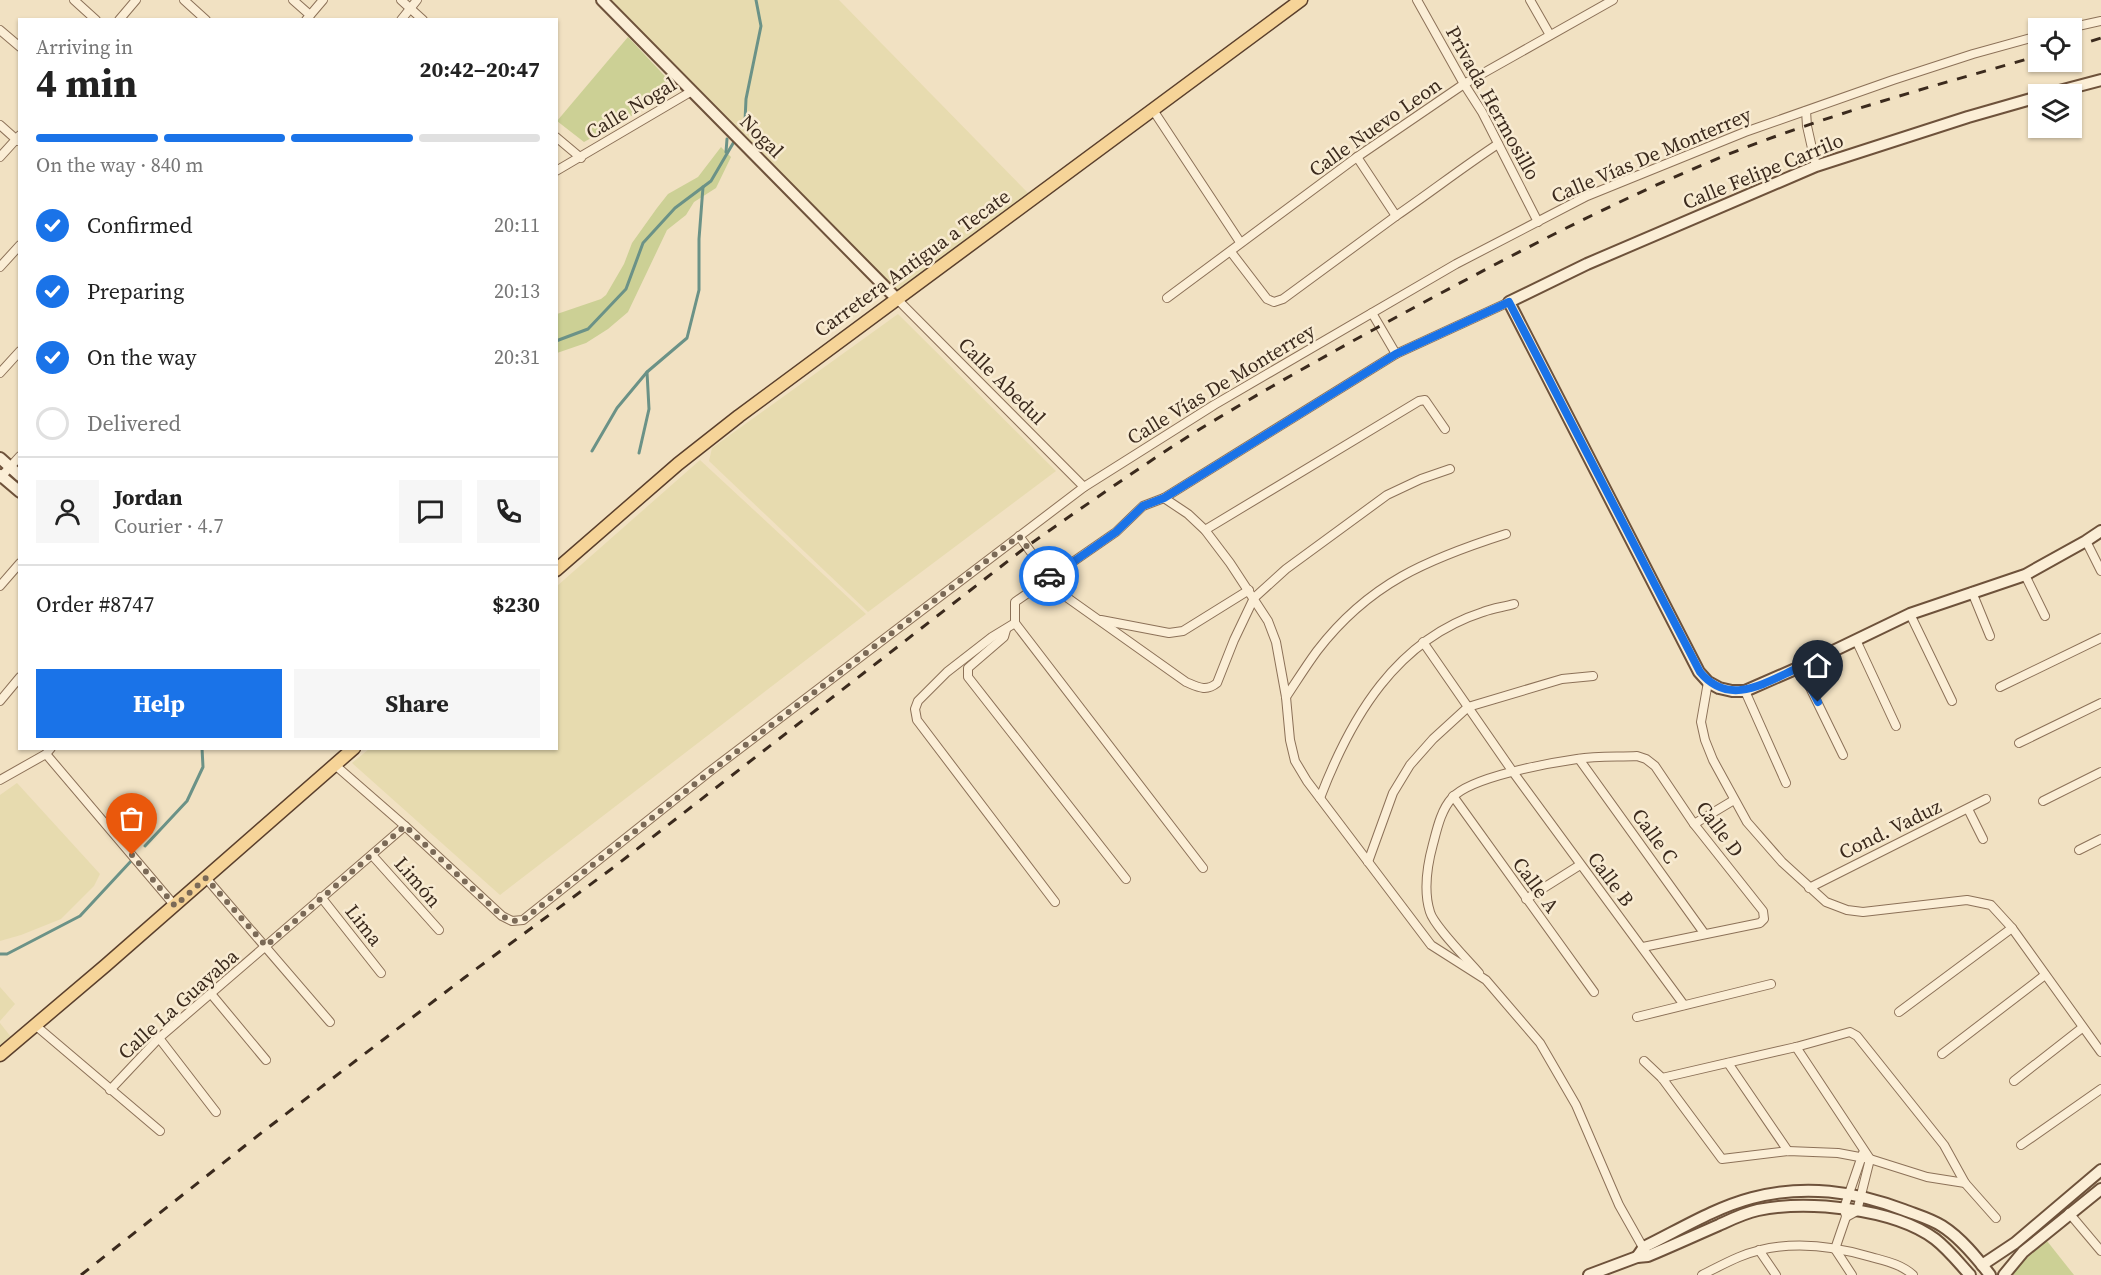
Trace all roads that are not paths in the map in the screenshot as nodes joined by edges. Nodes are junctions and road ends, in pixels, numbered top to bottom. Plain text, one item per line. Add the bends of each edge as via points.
1 (74, 0) edge
2 (136, 0) edge
3 (184, 0) edge
4 (293, 0) edge
5 (323, 0) edge
6 (400, 0) edge
7 (417, 0) edge
8 (602, 0) edge
9 (1301, 0) edge
10 (1417, 0) edge
11 (1530, 0) edge
12 (1613, 0) edge
13 (1604, 2) edge
14 (410, 8) junction
15 (308, 17) edge
16 (94, 18) edge
17 (121, 18) edge
18 (204, 18) edge
19 (402, 18) edge
20 (421, 18) edge
21 (2101, 21) edge
22 (2082, 25) edge
23 (0, 30) edge
24 (1550, 36) junction
25 (2028, 39) edge
26 (18, 45) edge
27 (2101, 80) edge
28 (1464, 84) junction
29 (2082, 85) edge
30 (692, 91) junction
31 (2028, 100) edge
32 (1153, 110) junction
33 (1806, 111) junction
34 (0, 125) edge
35 (18, 138) edge
36 (558, 138) edge
37 (1498, 144) junction
38 (0, 157) edge
39 (1358, 157) junction
40 (581, 158) junction
41 (1816, 166) junction
42 (558, 170) edge
43 (1396, 216) junction
44 (1538, 222) junction
45 (1240, 242) junction
46 (18, 247) edge
47 (1231, 252) junction
48 (0, 267) edge
49 (896, 298) junction
50 (1167, 298) dead end
51 (1509, 302) junction
52 (1372, 313) junction
53 (18, 353) edge
54 (1396, 354) junction
55 (0, 373) edge
56 (1445, 429) dead end
57 (0, 458) edge
58 (18, 458) edge
59 (9, 467) junction
60 (1450, 469) dead end
61 (18, 474) edge
62 (1, 476) edge
63 (1084, 487) junction
64 (18, 490) edge
65 (1164, 498) junction
66 (1205, 531) junction
67 (2101, 531) edge
68 (1506, 534) dead end
69 (1019, 536) junction
70 (2086, 541) junction
71 (18, 565) edge
72 (558, 568) edge
73 (2101, 571) edge
74 (2025, 575) junction
75 (1050, 578) junction
76 (0, 586) edge
77 (1249, 590) junction
78 (1972, 592) junction
79 (1254, 598) junction
80 (1514, 604) dead end
81 (1910, 614) junction
82 (2045, 616) dead end
83 (1096, 619) junction
84 (1016, 623) junction
85 (1006, 630) junction
86 (1990, 636) dead end
87 (2101, 638) edge
88 (1856, 640) junction
89 (1423, 642) junction
90 (1800, 667) junction
91 (1593, 676) dead end
92 (18, 680) edge
93 (1708, 682) junction
94 (2000, 687) dead end
95 (1744, 691) junction
96 (1286, 697) junction
97 (0, 700) edge
98 (1952, 701) dead end
99 (2101, 703) edge
100 (1468, 707) junction
101 (1896, 726) dead end
102 (2019, 743) dead end
103 (347, 750) edge
104 (49, 751) edge
105 (1843, 755) dead end
106 (1579, 759) junction
107 (335, 765) junction
108 (1513, 772) junction
109 (2101, 772) edge
110 (0, 780) edge
111 (1786, 783) dead end
112 (1453, 796) junction
113 (1320, 798) junction
114 (1986, 799) dead end
115 (1734, 800) junction
116 (2043, 801) dead end
117 (1968, 809) junction
118 (1694, 824) junction
119 (405, 826) junction
120 (1983, 839) dead end
121 (2101, 839) edge
122 (2079, 850) dead end
123 (372, 855) junction
124 (1368, 862) junction
125 (1580, 865) junction
126 (1203, 868) dead end
127 (206, 878) junction
128 (1126, 879) dead end
129 (1809, 888) junction
130 (321, 897) junction
131 (1526, 899) junction
132 (1055, 902) dead end
133 (175, 906) junction
134 (2012, 928) junction
135 (439, 930) dead end
136 (1704, 933) junction
137 (266, 946) junction
138 (1642, 947) junction
139 (381, 973) dead end
140 (2045, 975) junction
141 (1486, 980) junction
142 (1771, 984) dead end
143 (1594, 992) dead end
144 (212, 994) junction
145 (1684, 1005) junction
146 (1899, 1012) dead end
147 (1637, 1017) dead end
148 (330, 1022) dead end
149 (35, 1025) junction
150 (2082, 1028) junction
151 (159, 1038) junction
152 (1796, 1047) junction
153 (2101, 1052) edge
154 (1942, 1054) dead end
155 (0, 1055) edge
156 (266, 1060) dead end
157 (1644, 1061) dead end
158 (1728, 1063) junction
159 (1662, 1078) junction
160 (2014, 1081) dead end
161 (2101, 1089) edge
162 (110, 1090) junction
163 (216, 1112) dead end
164 (160, 1131) dead end
165 (2020, 1145) dead end
166 (1865, 1149) junction
167 (1788, 1151) junction
168 (1860, 1157) junction
169 (1870, 1159) junction
170 (2101, 1170) edge
171 (1965, 1183) junction
172 (2101, 1189) edge
173 (1849, 1193) junction
174 (1861, 1196) junction
175 (1857, 1210) junction
176 (1845, 1212) junction
177 (2069, 1213) junction
178 (1996, 1218) dead end
179 (1835, 1249) junction
180 (1759, 1250) junction
181 (2101, 1251) edge
182 (1643, 1253) junction
183 (1982, 1265) junction
184 (1589, 1275) edge
185 (1702, 1275) edge
186 (1776, 1275) edge
187 (1852, 1275) edge
188 (1913, 1275) edge
189 (1970, 1275) edge
190 (1990, 1275) edge
191 (2004, 1275) edge

1 - 16 street
2 - 17 street
3 - 18 street
4 - 15 street
5 - 15 street
6 - 14 street
7 - 14 street
8 - 30 street, Nogal
9 - 32 main road, Carretera Antigua a Tecate
10 - 28 street, Privada Hermosillo
11 - 24 street
12 - 13 street, Calle Nuevo Leon
13 - 24 street, Calle Nuevo Leon
14 - 19 street
14 - 20 street
21 - 22 street
23 - 26 street
24 - 28 street, Calle Nuevo Leon
25 - 33 street, Calle Vías De Monterrey
27 - 29 street
28 - 37 street, Privada Hermosillo
28 - 39 street, Calle Nuevo Leon
30 - 40 street, Calle Nogal
30 - 49 street, Nogal
31 - 41 street, Calle Felipe Carrilo
32 - 45 street
32 - 49 main road, Carretera Antigua a Tecate
33 - 41 street
33 - 44 street, Calle Vías De Monterrey via 1614,184
34 - 35 street
35 - 38 street
36 - 40 street
37 - 43 street
37 - 44 street, Privada Hermosillo
39 - 43 street
39 - 45 street, Calle Nuevo Leon
40 - 42 street, Calle Nogal
41 - 51 street, Calle Felipe Carrilo via 1587,264
43 - 47 street via 1274,302 1267,299
44 - 52 street, Calle Vías De Monterrey
45 - 47 street, Calle Nuevo Leon
46 - 48 street
47 - 50 street, Calle Nuevo Leon
49 - 63 street, Calle Abedul
49 - 72 main road, Carretera Antigua a Tecate via 706,440
51 - 54 street
51 - 93 street via 1694,662
52 - 54 street
52 - 63 street, Calle Vías De Monterrey
53 - 55 street
54 - 65 street
56 - 66 street via 1425,400 1419,401
57 - 59 street
58 - 59 street
59 - 61 street
59 - 62 street
60 - 79 street via 1387,495 1286,569
62 - 64 street
63 - 69 street, Calle Vías De Monterrey
65 - 66 street
65 - 75 street via 1143,506 1116,532
66 - 77 street
67 - 70 street
68 - 96 street via 1454,550 1386,585 1335,630
69 - 75 street
69 - 119 street, Calle Vías De Monterrey via 523,920 512,921 502,916
70 - 73 street
70 - 74 street
71 - 76 street
74 - 78 street
74 - 82 street
75 - 83 street via 1055,589
75 - 84 street via 1015,602
77 - 79 street
77 - 83 street via 1183,631 1169,633
78 - 81 street
78 - 86 street
79 - 83 street via 1217,683 1211,688 1186,682
79 - 96 street via 1276,642
80 - 89 street via 1462,620
81 - 88 street
81 - 98 street
84 - 85 street
84 - 126 street
85 - 128 street via 1004,637 968,668 968,677
85 - 132 street via 947,672 915,709 917,720
87 - 94 street
88 - 90 street
88 - 101 street
89 - 100 street, Calle B
89 - 113 street via 1380,685 1359,715
90 - 95 street
90 - 105 street
91 - 100 street via 1562,679
92 - 97 street
93 - 95 street via 1719,688
93 - 115 street via 1701,722 1713,760
95 - 111 street
96 - 113 street via 1295,761
99 - 102 street
100 - 108 street, Calle B
100 - 124 street via 1410,765 1393,793
103 - 107 main road
104 - 110 street
104 - 133 street
106 - 108 street
106 - 118 street, Calle D via 1646,759 1655,766
106 - 136 street, Calle C
107 - 119 street
107 - 127 main road
108 - 112 street via 1467,786
108 - 125 street, Calle B
109 - 116 street
112 - 131 street, Calle A
112 - 141 street via 1436,830 1428,863 1430,914
113 - 124 street
114 - 117 street, Cond. Vaduz
115 - 118 street
115 - 129 street via 1747,822
117 - 120 street
117 - 129 street, Cond. Vaduz
118 - 136 street, Calle D via 1763,911 1764,919
119 - 123 street, Calle La Guayaba
121 - 122 street
123 - 130 street, Calle La Guayaba
123 - 135 street, Limón
124 - 141 street via 1431,945
125 - 131 street
125 - 138 street, Calle B
127 - 133 main road
127 - 137 street
129 - 134 street via 1826,902 1863,912 1967,900 1981,902 1991,905
130 - 137 street, Calle La Guayaba
130 - 139 street, Lima
131 - 143 street, Calle A
133 - 149 main road
134 - 140 street
134 - 146 street
136 - 138 street
137 - 144 street, Calle La Guayaba
137 - 148 street
138 - 145 street, Calle B
140 - 150 street
140 - 154 street
141 - 182 street via 1540,1043 1576,1105
142 - 145 street
144 - 151 street, Calle La Guayaba
144 - 156 street
145 - 147 street
149 - 155 main road
149 - 162 street
150 - 153 street
150 - 160 street
151 - 162 street, Calle La Guayaba
151 - 163 street
152 - 158 street
152 - 166 street
152 - 171 street via 1850,1032 1857,1035 1944,1145
157 - 159 street
158 - 159 street
158 - 167 street
159 - 167 street via 1722,1159
161 - 165 street
162 - 164 street
166 - 168 street
166 - 169 street
167 - 168 street
168 - 169 street
168 - 173 street
169 - 171 street via 1928,1177
169 - 174 street
170 - 183 street via 2015,1243
171 - 178 street
172 - 177 street
173 - 174 street
173 - 176 street
173 - 182 street via 1801,1191 1752,1198 1716,1211
174 - 175 street
174 - 183 street via 1942,1226
175 - 176 street
175 - 189 street via 1917,1229 1935,1239
176 - 179 street
176 - 182 street via 1797,1206 1757,1210
177 - 181 street
177 - 191 street via 2023,1252
179 - 180 street via 1798,1245
179 - 187 street
179 - 188 street via 1885,1261
180 - 185 street
180 - 186 street
182 - 184 street
183 - 190 street

